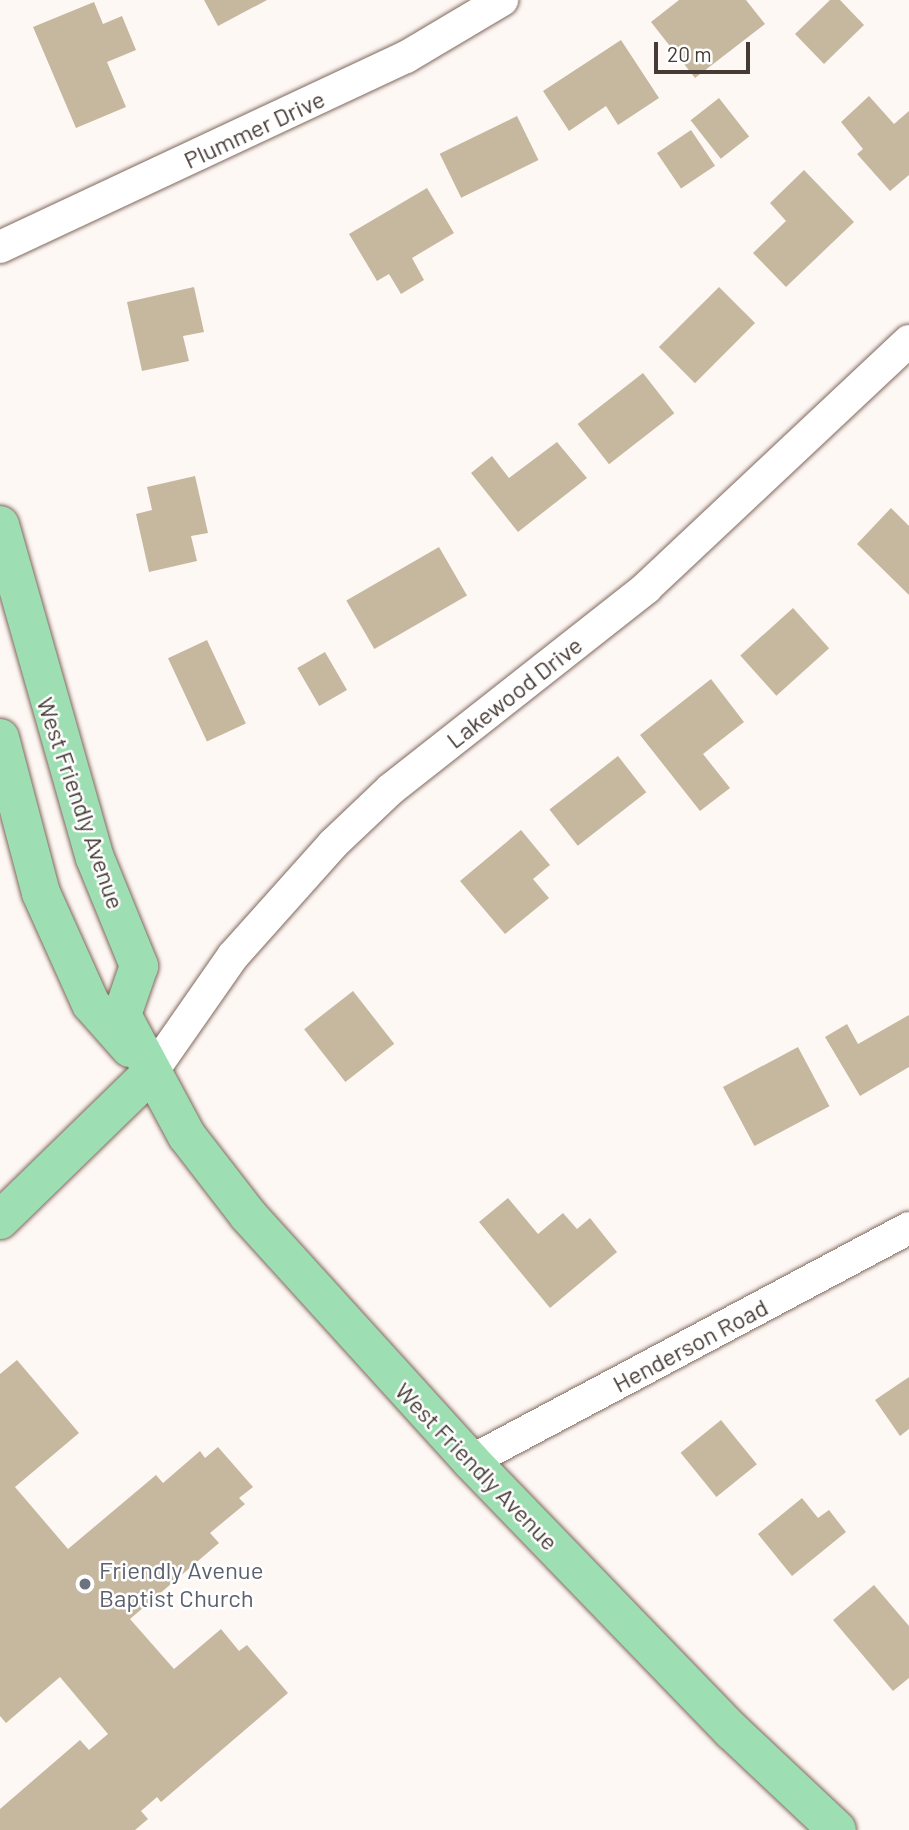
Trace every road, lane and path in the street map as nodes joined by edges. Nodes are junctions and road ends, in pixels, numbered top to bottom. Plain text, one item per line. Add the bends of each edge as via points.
1 (502, 0) edge
2 (0, 247) edge
3 (909, 341) edge
4 (0, 525) edge
5 (0, 737) edge
6 (152, 1072) junction
7 (0, 1220) edge
8 (909, 1228) edge
9 (471, 1461) junction
10 (837, 1830) edge

1 - 2 street, Plummer Drive via 406,57
3 - 6 street, Lakewood Drive via 646,588 391,789 333,844 233,956
4 - 6 main road, West Friendly Avenue via 95,858 139,966 122,1014
5 - 6 main road, West Friendly Avenue via 41,893 91,1004
6 - 7 main road
6 - 9 main road, West Friendly Avenue via 187,1136 248,1215
8 - 9 street, Henderson Road
9 - 10 main road, West Friendly Avenue via 732,1731

